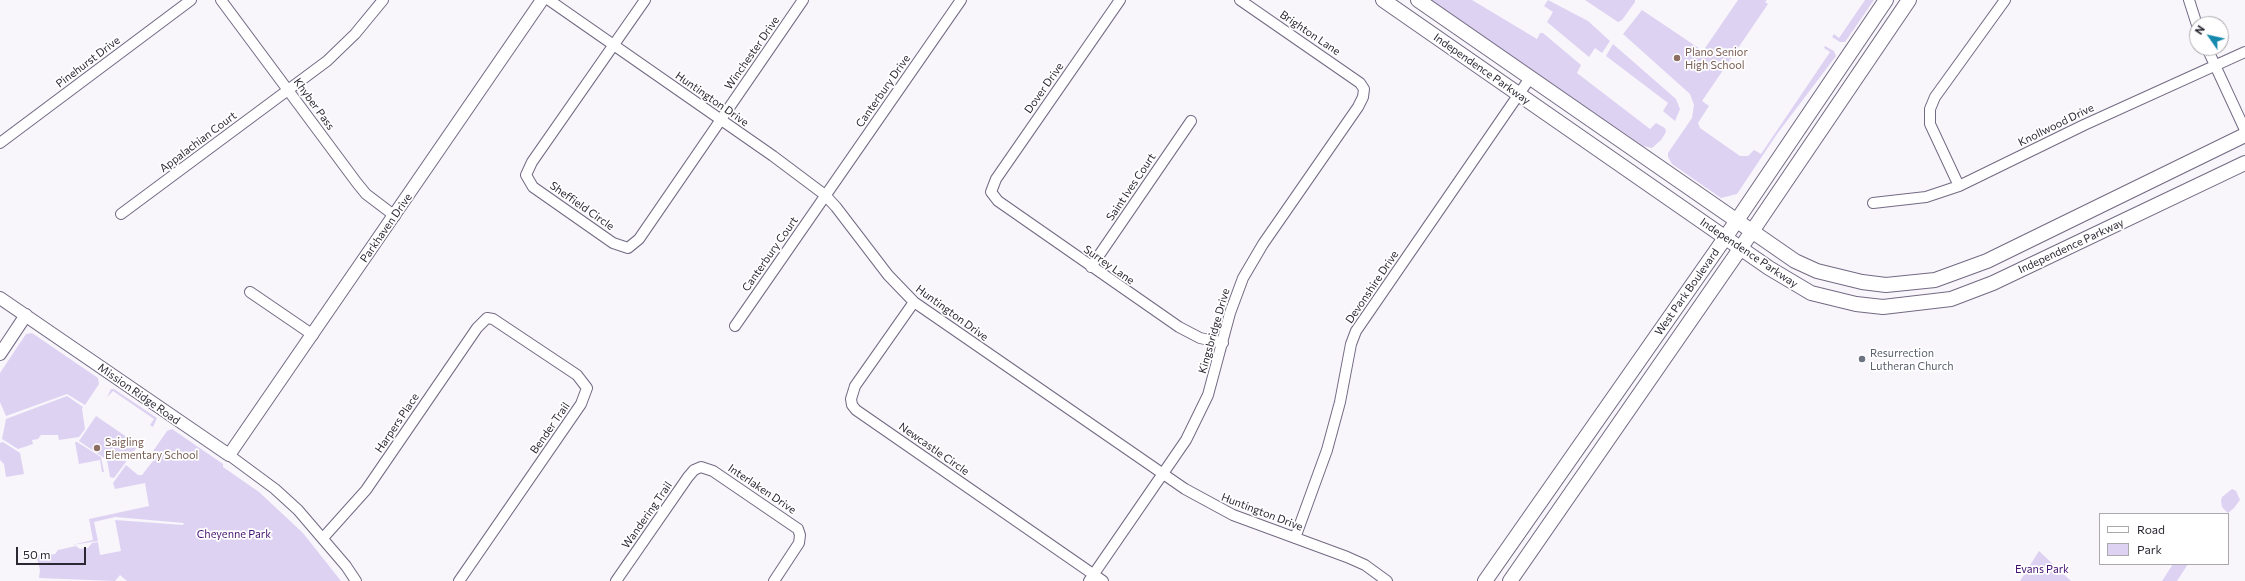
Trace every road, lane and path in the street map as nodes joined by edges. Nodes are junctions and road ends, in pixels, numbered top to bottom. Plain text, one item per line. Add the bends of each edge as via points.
1 (191, 0) edge
2 (221, 0) edge
3 (383, 0) edge
4 (542, 0) edge
5 (549, 0) edge
6 (645, 0) edge
7 (803, 0) edge
8 (960, 0) edge
9 (1120, 0) edge
10 (1240, 0) edge
11 (1383, 0) edge
12 (1418, 0) edge
13 (1886, 0) edge
14 (1909, 0) edge
15 (2005, 0) edge
16 (2189, 0) edge
17 (2194, 16) edge
18 (613, 45) junction
19 (2245, 52) edge
20 (2212, 56) edge
21 (2215, 64) junction
22 (1530, 78) junction
23 (1364, 89) joint
24 (289, 90) junction
25 (1519, 95) junction
26 (720, 120) junction
27 (1191, 121) dead end
28 (2245, 130) edge
29 (2245, 135) edge
30 (0, 143) edge
31 (1653, 163) junction
32 (2245, 163) edge
33 (1642, 180) junction
34 (1959, 186) junction
35 (992, 192) joint
36 (825, 195) junction
37 (1873, 203) dead end
38 (121, 214) dead end
39 (395, 216) junction
40 (1736, 221) junction
41 (1752, 232) junction
42 (1725, 238) junction
43 (1740, 248) junction
44 (1091, 267) junction
45 (250, 292) dead end
46 (0, 298) edge
47 (914, 302) junction
48 (26, 315) junction
49 (487, 318) joint
50 (735, 326) dead end
51 (313, 335) junction
52 (1223, 343) junction
53 (0, 354) edge
54 (229, 455) junction
55 (701, 467) joint
56 (1163, 474) junction
57 (324, 538) junction
58 (1295, 538) junction
59 (1091, 578) edge
60 (356, 581) edge
61 (459, 581) edge
62 (616, 581) edge
63 (774, 581) edge
64 (1103, 581) edge
65 (1388, 581) edge
66 (1485, 581) edge
67 (1510, 581) edge

1 - 30 street, Pinehurst Drive
2 - 24 street, Khyber Pass
3 - 24 street, Appalachian Court via 349,40 327,61
4 - 39 street, Parkhaven Drive
5 - 18 street, Huntington Drive
6 - 18 street
7 - 26 street, Winchester Drive
8 - 36 street, Canterbury Drive
9 - 35 street, Dover Drive via 996,179
10 - 23 street, Brighton Lane via 1355,79
11 - 25 main road, Independence Parkway
12 - 22 main road, Independence Parkway
13 - 40 main road, West Park Boulevard
14 - 41 main road, West Park Boulevard
15 - 34 street via 1935,97 1930,109 1930,124
16 - 17 street
18 - 26 street, Huntington Drive
18 - 26 street, Sheffield Circle via 532,162 526,175 533,187 613,243 628,248 634,245
19 - 21 street, Knollwood Drive
20 - 21 street
21 - 28 street
21 - 34 street, Knollwood Drive
22 - 25 street, Devonshire Drive
22 - 31 main road, Independence Parkway
23 - 52 street, Kingsbridge Drive via 1358,107 1263,244 1243,278 1230,313
24 - 38 street, Appalachian Court
24 - 39 street, Khyber Pass via 357,184
25 - 33 main road, Independence Parkway
25 - 58 street, Devonshire Drive via 1356,331 1327,450
26 - 36 street, Huntington Drive
27 - 44 street, Saint Ives Court
29 - 41 main road, Independence Parkway via 1987,262 1935,280 1886,285 1840,278 1795,261
31 - 33 main road
31 - 40 main road, Independence Parkway
32 - 43 main road, Independence Parkway via 1992,283 1950,299 1882,306 1831,299 1811,293
33 - 42 main road, Independence Parkway
34 - 37 street, Knollwood Drive via 1926,197
35 - 44 street, Surrey Lane via 998,201
36 - 47 street, Huntington Drive via 888,275
36 - 50 street, Canterbury Court
39 - 51 street, Parkhaven Drive
40 - 41 main road, Independence Parkway
40 - 42 main road, West Park Boulevard
41 - 43 main road, West Park Boulevard
42 - 43 main road, Independence Parkway
42 - 66 main road, West Park Boulevard
43 - 67 main road, West Park Boulevard
44 - 52 street, Surrey Lane via 1179,327 1200,338
45 - 51 street
46 - 48 street, Mission Ridge Road
47 - 56 street, Huntington Drive
47 - 59 street, Newcastle Circle via 855,386 852,405
48 - 53 street
48 - 54 street, Mission Ridge Road
49 - 57 street, Harpers Place via 477,328 366,490
49 - 61 street, Bender Trail via 499,323 577,375 587,388 581,404
51 - 54 street, Parkhaven Drive
52 - 56 street, Kingsbridge Drive via 1198,419
54 - 57 street, Mission Ridge Road via 275,489
55 - 62 street, Wandering Trail via 688,477
55 - 63 street, Interlaken Drive via 713,471 798,529 799,543
56 - 58 street, Huntington Drive via 1220,509
56 - 59 street, Kingsbridge Drive
57 - 60 street, Mission Ridge Road
58 - 65 street, Huntington Drive via 1348,557
59 - 64 street, Newcastle Circle

